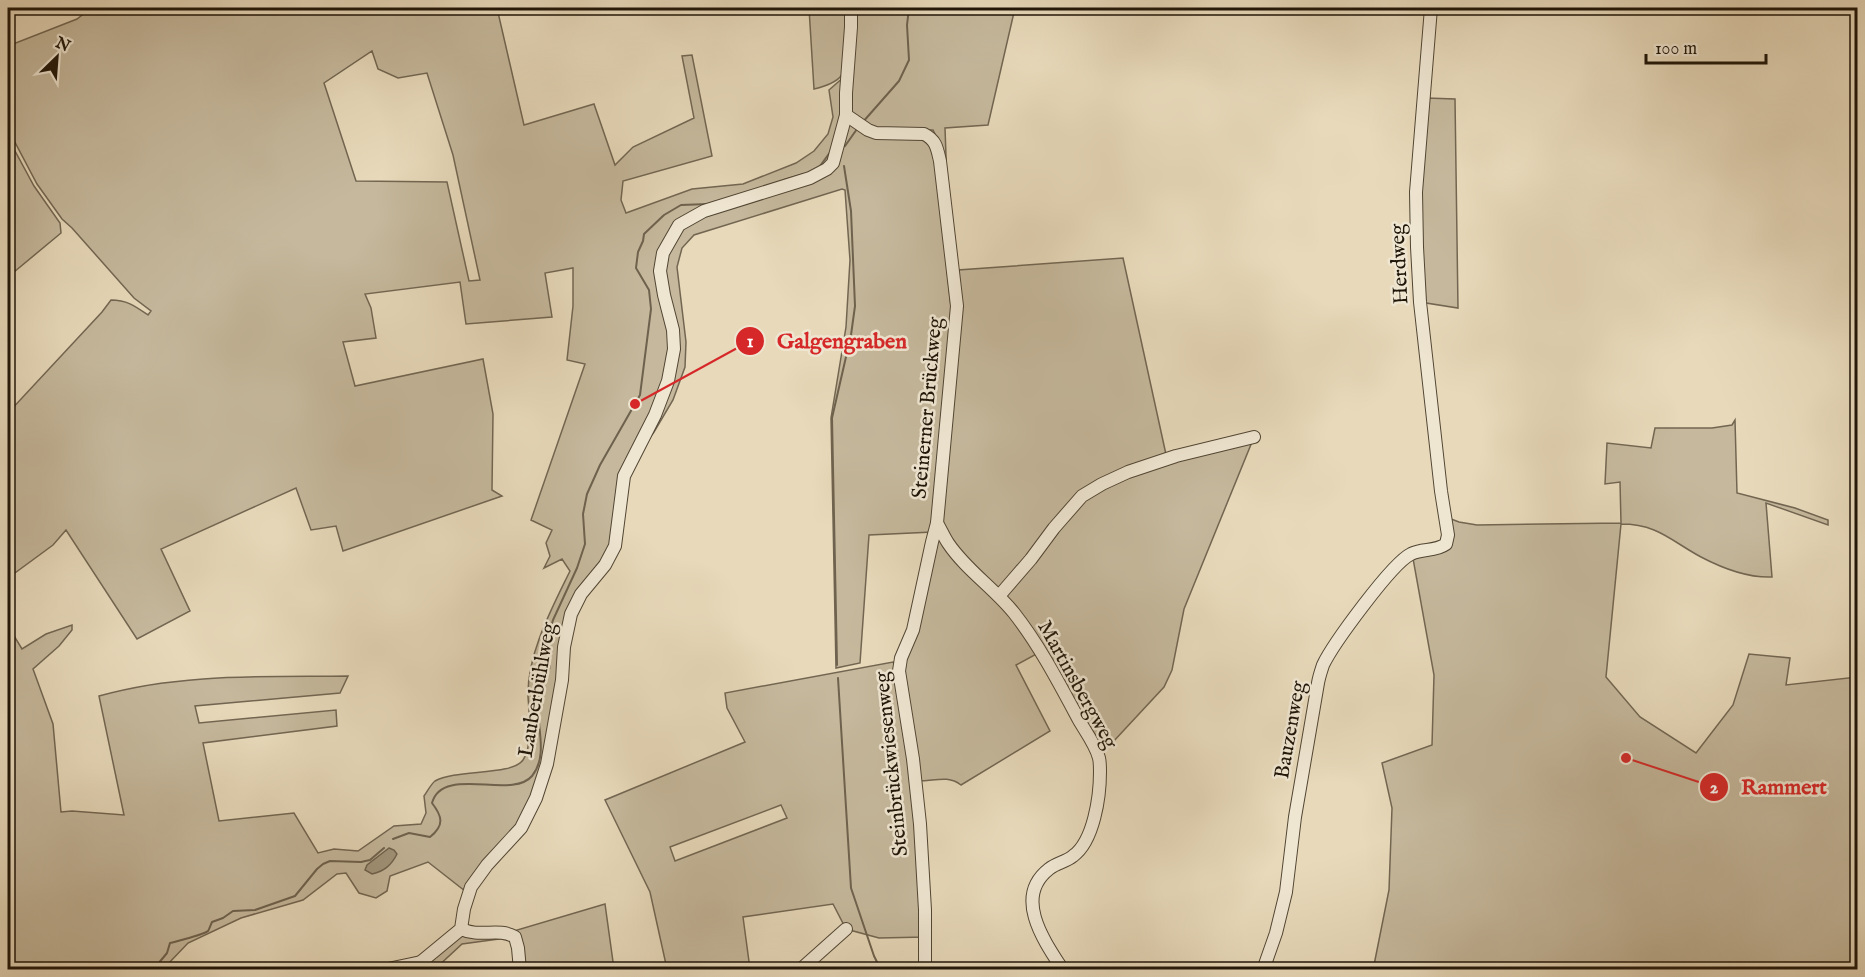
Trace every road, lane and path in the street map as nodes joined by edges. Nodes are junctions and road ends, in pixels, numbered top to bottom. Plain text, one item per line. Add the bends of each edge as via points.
1 (851, 8) edge
2 (1431, 8) edge
3 (850, 118) junction
4 (1254, 437) dead end
5 (1446, 517) joint
6 (937, 524) junction
7 (999, 596) junction
8 (461, 929) junction
9 (846, 929) dead end
10 (420, 966) edge
11 (383, 969) edge
12 (520, 969) edge
13 (800, 969) edge
14 (925, 969) edge
15 (1063, 969) edge
16 (1263, 969) edge

1 - 3 street, Lauberbühlweg via 846,93
2 - 5 street, Herdweg via 1416,192 1417,247
3 - 6 street, Steinerner Brückweg via 876,133 924,134 936,144 940,161 957,306
3 - 8 street, Lauberbühlweg via 827,169 810,178 704,211 679,225 663,253 660,271 674,349 668,381 624,476 615,546 571,614 547,764 536,798 521,828 471,887
4 - 7 street via 1128,472 1082,496
5 - 16 street, Bauzenweg via 1446,544 1439,549 1412,553 1394,568 1323,666 1295,817 1286,892
6 - 7 street, Martinsbergweg via 948,544
6 - 14 street, Steinbrückwiesenweg via 913,630 899,671 920,824
7 - 15 street, Martinsbergweg via 1040,652 1099,757 1091,831 1073,856 1039,878 1034,890 1034,918
8 - 10 street
8 - 12 street via 515,937
9 - 13 street
10 - 11 street

